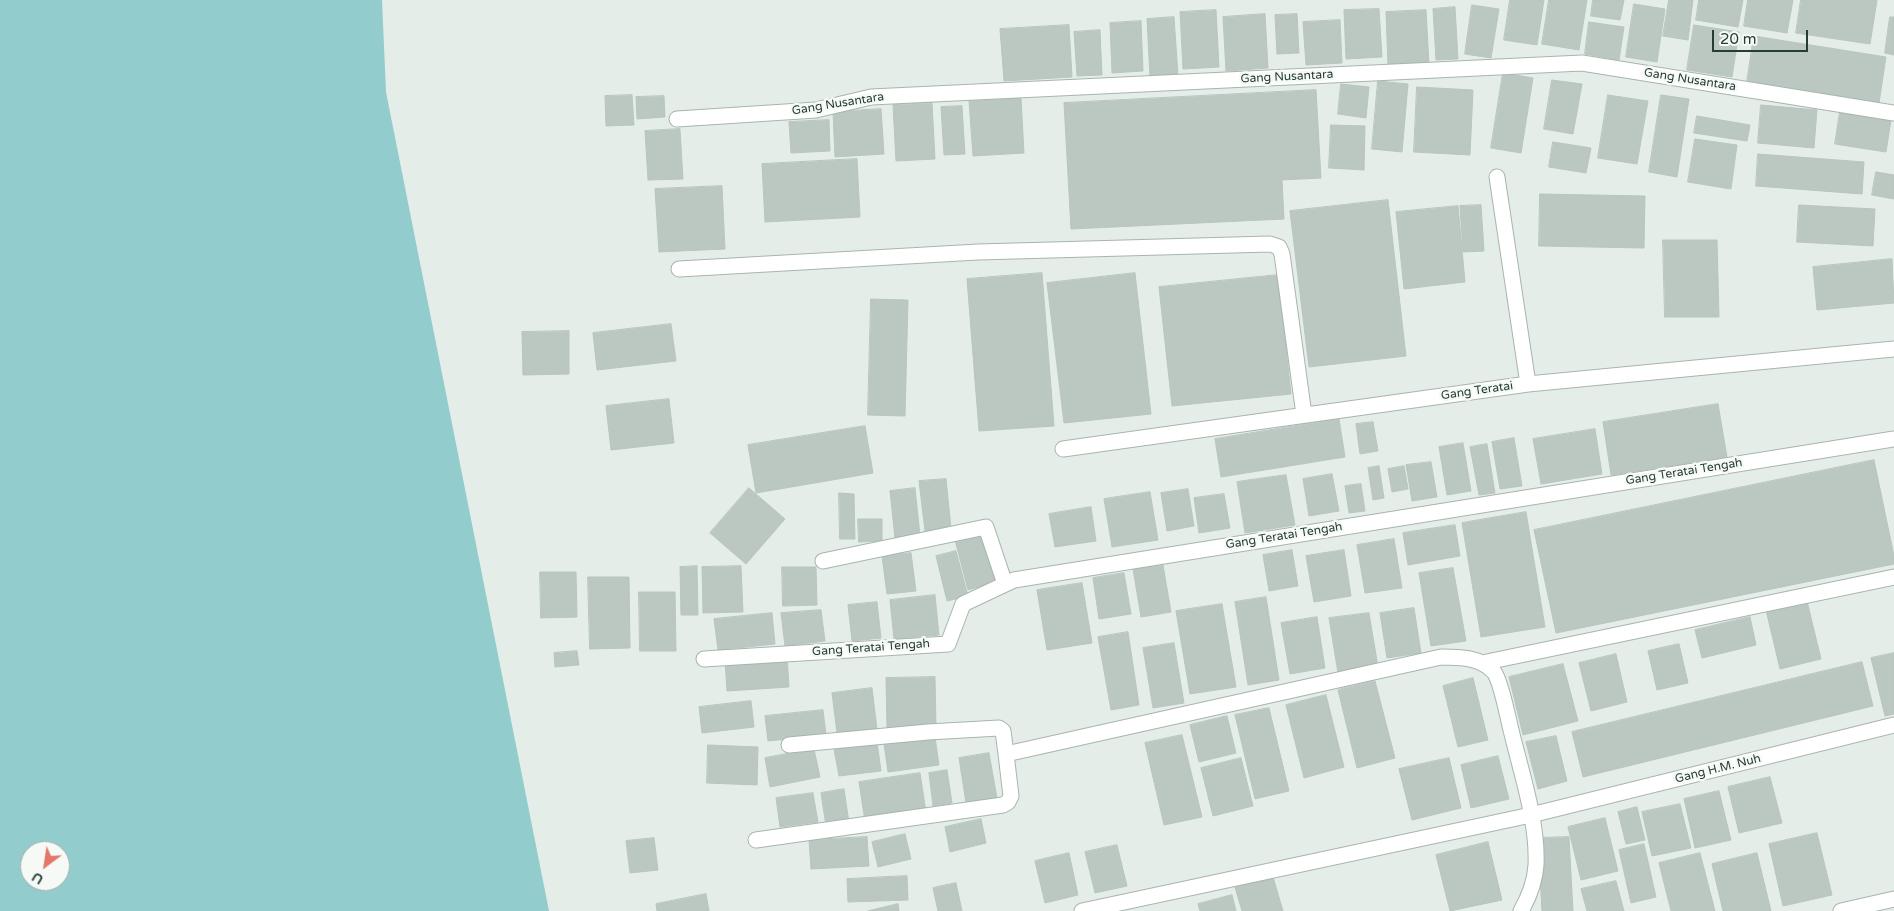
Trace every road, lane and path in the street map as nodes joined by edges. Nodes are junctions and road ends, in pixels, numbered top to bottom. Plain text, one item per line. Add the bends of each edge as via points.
1 (1894, 113) edge
2 (677, 119) dead end
3 (1497, 177) dead end
4 (679, 269) dead end
5 (1894, 349) edge
6 (1528, 384) junction
7 (1304, 414) junction
8 (1894, 438) edge
9 (1063, 448) dead end
10 (823, 561) dead end
11 (1894, 577) edge
12 (1005, 584) junction
13 (704, 659) dead end
14 (1482, 663) junction
15 (1894, 725) edge
16 (789, 745) dead end
17 (1006, 754) junction
18 (1536, 814) junction
19 (756, 840) dead end
20 (1894, 899) edge
21 (1082, 911) edge
22 (1521, 911) edge
23 (1841, 911) edge

1 - 2 street, Gang Nusantara via 1582,63 871,97 816,110
3 - 6 street
4 - 7 street via 978,252 1270,244 1279,247 1282,254
5 - 6 street, Gang Teratai
6 - 7 street, Gang Teratai
7 - 9 street, Gang Teratai
8 - 12 street, Gang Teratai Tengah
10 - 12 street via 986,527
11 - 14 street
12 - 13 street, Gang Teratai Tengah via 963,604 948,644
14 - 17 street via 1462,657 1441,657
14 - 18 street via 1495,673
15 - 18 street, Gang H.M. Nuh
16 - 17 street via 999,728 1003,731
17 - 19 street via 1011,796 1003,805
18 - 21 street, Gang H.M. Nuh
18 - 22 street via 1536,866 1527,901
20 - 23 street

